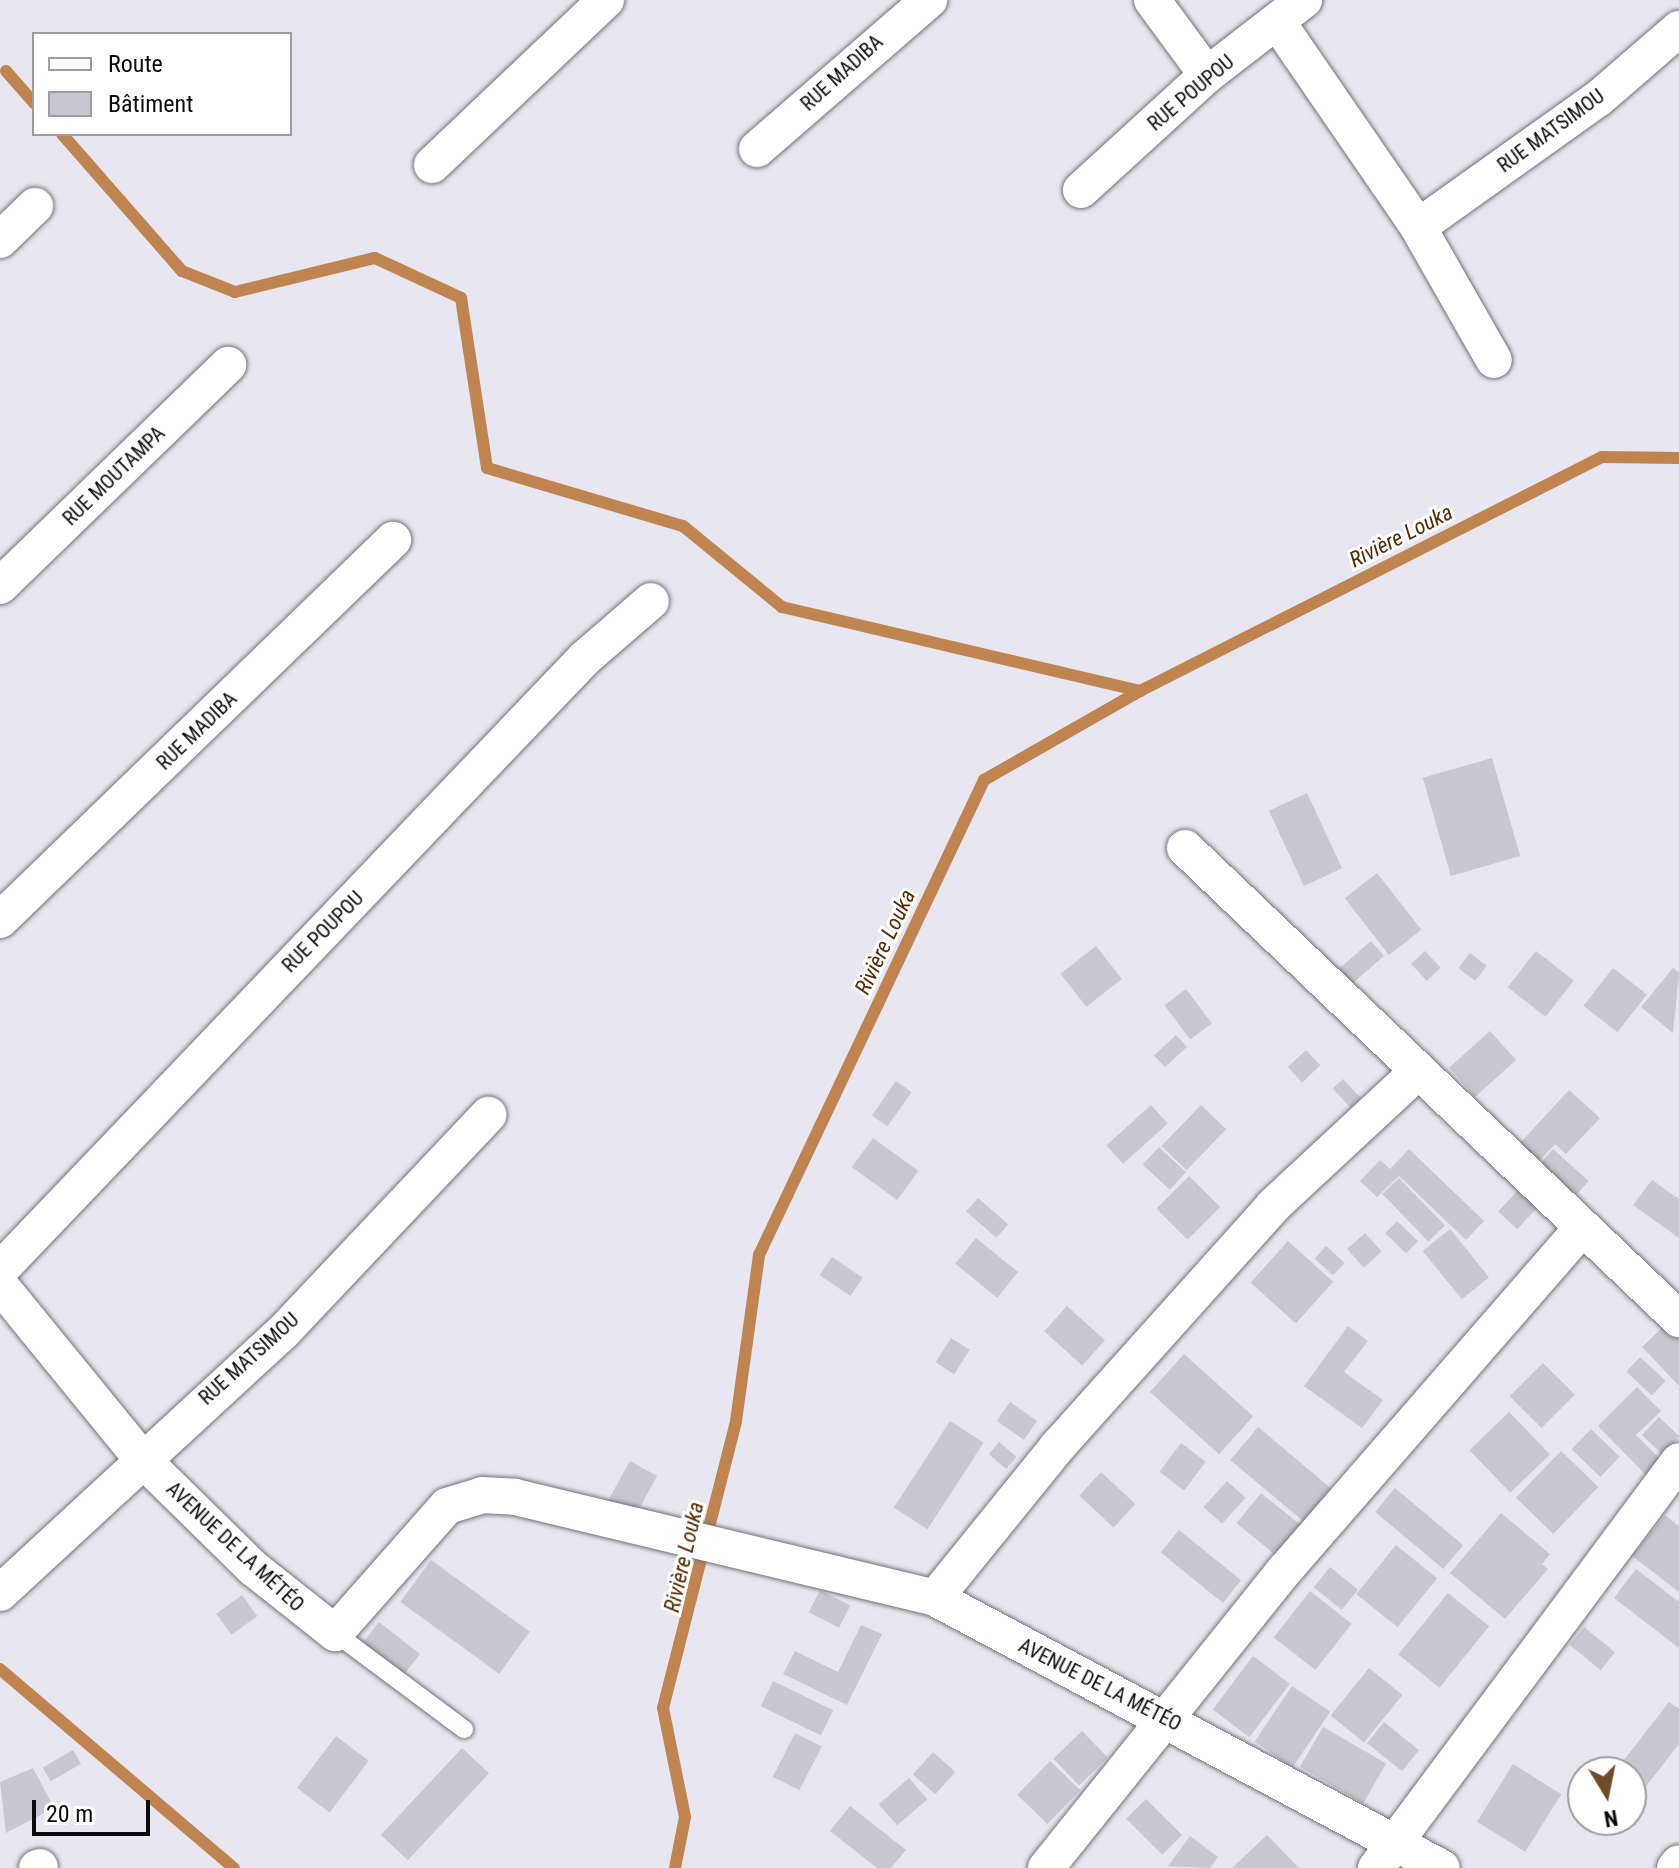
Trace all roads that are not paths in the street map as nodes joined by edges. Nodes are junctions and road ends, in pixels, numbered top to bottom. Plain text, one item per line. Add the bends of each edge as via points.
1 (606, 0) edge
2 (929, 0) edge
3 (1152, 0) edge
4 (1291, 12) edge
5 (1679, 29) edge
6 (1207, 75) junction
7 (757, 149) dead end
8 (432, 165) dead end
9 (1081, 190) dead end
10 (35, 206) dead end
11 (1418, 227) junction
12 (0, 240) edge
13 (1494, 360) dead end
14 (228, 365) dead end
15 (393, 540) dead end
16 (0, 586) edge
17 (651, 601) dead end
18 (1185, 848) dead end
19 (0, 920) edge
20 (1416, 1073) junction
21 (488, 1115) dead end
22 (1582, 1228) junction
23 (0, 1270) edge
24 (0, 1285) edge
25 (1679, 1319) edge
26 (142, 1459) junction
27 (1679, 1461) edge
28 (0, 1593) edge
29 (935, 1598) junction
30 (335, 1633) junction
31 (1164, 1717) junction
32 (464, 1729) dead end
33 (1387, 1855) edge
34 (1679, 1863) edge
35 (1046, 1868) edge
36 (1442, 1868) edge
37 (1675, 1868) edge

1 - 8 street
2 - 7 street, RUE MADIBA
3 - 6 street
4 - 6 street, RUE POUPOU
4 - 11 street
5 - 11 street, RUE MATSIMOU via 1599,98
6 - 9 street, RUE POUPOU
10 - 12 street
11 - 13 street
14 - 16 street, RUE MOUTAMPA
15 - 19 street, RUE MADIBA
17 - 23 street, RUE POUPOU via 585,658
18 - 20 street
20 - 22 street
20 - 29 street via 1273,1206 1058,1446
21 - 26 street, RUE MATSIMOU via 283,1332
22 - 25 street
22 - 31 street
24 - 26 street, AVENUE DE LA MÉTÉO
26 - 28 street, RUE MATSIMOU
26 - 30 street, AVENUE DE LA MÉTÉO via 253,1568
27 - 33 street
29 - 30 street, AVENUE DE LA MÉTÉO via 515,1497 482,1495 435,1516
29 - 31 street, AVENUE DE LA MÉTÉO
30 - 32 lane
31 - 33 street, AVENUE DE LA MÉTÉO
31 - 35 street
33 - 36 street, AVENUE DE LA MÉTÉO
34 - 37 street

